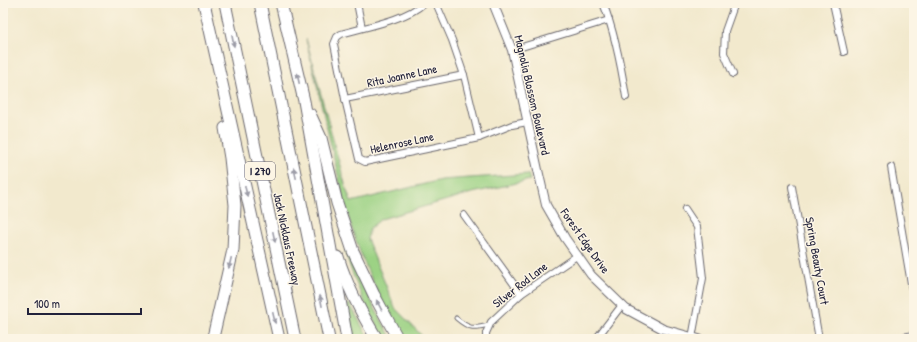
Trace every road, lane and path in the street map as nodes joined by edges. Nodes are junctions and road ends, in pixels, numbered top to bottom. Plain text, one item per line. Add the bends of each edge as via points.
1 (204, 3) edge
2 (225, 3) edge
3 (260, 3) edge
4 (281, 3) edge
5 (357, 3) edge
6 (424, 3) edge
7 (436, 3) edge
8 (493, 3) edge
9 (603, 3) edge
10 (735, 3) edge
11 (833, 3) edge
12 (609, 20) junction
13 (362, 28) junction
14 (512, 50) junction
15 (844, 52) dead end
16 (733, 74) dead end
17 (464, 75) junction
18 (626, 97) dead end
19 (345, 99) junction
20 (304, 101) junction
21 (527, 122) junction
22 (480, 138) junction
23 (891, 167) dead end
24 (538, 170) joint
25 (792, 187) dead end
26 (685, 209) dead end
27 (324, 213) junction
28 (464, 215) dead end
29 (578, 255) junction
30 (521, 294) junction
31 (914, 301) edge
32 (622, 305) junction
33 (456, 318) dead end
34 (489, 325) junction
35 (914, 336) edge
36 (695, 338) edge
37 (212, 339) edge
38 (279, 339) edge
39 (295, 339) edge
40 (329, 339) edge
41 (347, 339) edge
42 (376, 339) edge
43 (398, 339) edge
44 (486, 339) edge
45 (596, 339) edge
46 (819, 339) edge
47 (898, 339) edge

1 -> 37 highway via 230,158 235,205 233,250
1 -> 38 highway
2 -> 39 highway, Jack Nicklaus Freeway / I 270
40 -> 3 highway, Jack Nicklaus Freeway / I 270
20 -> 4 highway
5 - 13 street
6 - 13 street via 397,18
7 - 17 street
8 - 14 street, Magnolia Blossom Boulevard
9 - 12 street
10 - 16 street via 725,31 724,54
11 - 15 street
12 - 14 street
12 - 18 street
13 - 19 street, Helenrose Lane via 341,34 335,39
14 - 21 street, Magnolia Blossom Boulevard
17 - 19 street, Rita Joanne Lane
17 - 22 street
19 - 22 street, Helenrose Lane via 357,156 362,162
20 - 27 highway
43 -> 20 highway via 353,251 336,203 321,138
21 - 22 street, Helenrose Lane
21 - 24 street, Magnolia Blossom Boulevard
23 - 31 street
24 - 29 street, Forest Edge Drive via 546,205
25 - 46 street, Spring Beauty Court
26 - 36 street via 696,227 703,278
27 - 41 highway
27 - 42 highway via 343,273
28 - 30 street
29 - 30 street, Silver Rod Lane
29 - 32 street, Forest Edge Drive via 591,275
30 - 34 street, Silver Rod Lane
32 - 36 street, Forest Edge Drive via 663,330
32 - 45 street
33 - 34 lane via 470,328
34 - 44 street, Silver Rod Lane
35 - 47 street

